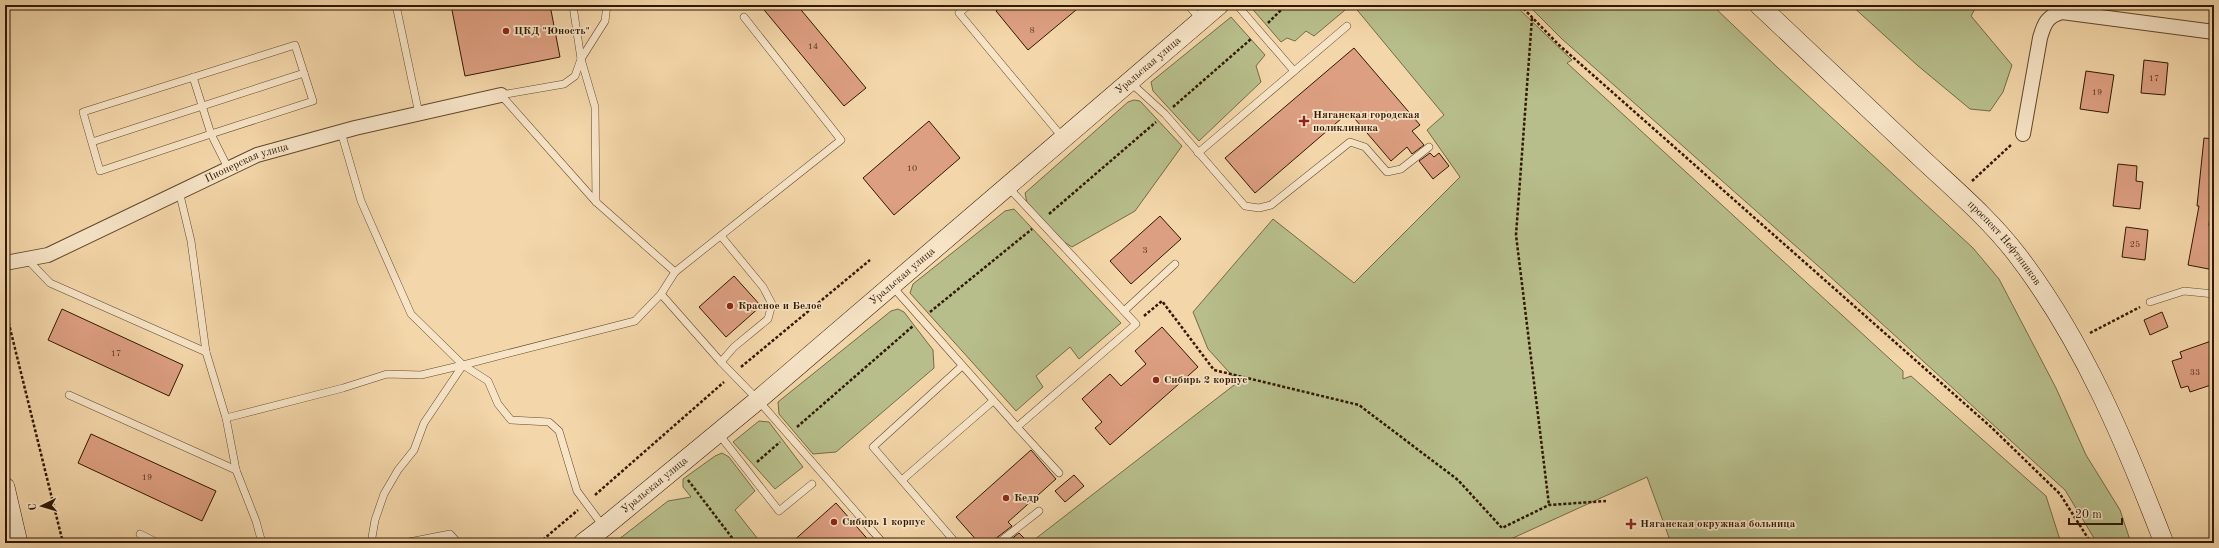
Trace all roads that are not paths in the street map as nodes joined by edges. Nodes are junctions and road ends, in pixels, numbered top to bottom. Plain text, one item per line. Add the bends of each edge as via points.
1 (396, 5) edge
2 (607, 5) edge
3 (968, 5) edge
4 (1188, 5) edge
5 (1218, 5) edge
6 (1237, 5) edge
7 (1759, 5) edge
8 (573, 6) edge
9 (744, 17) dead end
10 (1201, 20) junction
11 (1347, 26) dead end
12 (2214, 32) edge
13 (581, 60) junction
14 (1294, 71) junction
15 (304, 73) junction
16 (193, 77) junction
17 (1129, 81) junction
18 (501, 95) junction
19 (202, 106) junction
20 (419, 114) junction
21 (341, 132) junction
22 (211, 134) junction
23 (2023, 134) road end
24 (1063, 138) junction
25 (92, 142) junction
26 (1429, 147) dead end
27 (1198, 153) junction
28 (228, 168) junction
29 (1007, 186) junction
30 (178, 191) junction
31 (596, 202) junction
32 (721, 236) junction
33 (27, 259) junction
34 (5, 263) edge
35 (1175, 264) dead end
36 (675, 272) junction
37 (891, 285) junction
38 (661, 294) junction
39 (2214, 294) edge
40 (2150, 302) road end
41 (1124, 311) junction
42 (206, 352) junction
43 (721, 362) junction
44 (463, 365) junction
45 (962, 366) junction
46 (69, 395) dead end
47 (758, 400) junction
48 (993, 401) junction
49 (226, 418) junction
50 (1017, 427) junction
51 (718, 433) junction
52 (236, 470) junction
53 (1059, 473) dead end
54 (902, 480) junction
55 (812, 484) dead end
56 (5, 487) edge
57 (1039, 511) dead end
58 (604, 527) junction
59 (140, 534) dead end
60 (18, 543) edge
61 (158, 543) edge
62 (262, 543) edge
63 (371, 543) edge
64 (404, 543) edge
65 (458, 543) edge
66 (583, 543) edge
67 (883, 543) edge
68 (956, 543) edge
69 (998, 543) edge
70 (2164, 543) edge

1 - 20 lane
2 - 13 lane via 605,21
3 - 24 lane via 959,13
4 - 10 lane
5 - 10 street, Уральская улица
6 - 14 lane
7 - 70 street, проспект Нефтяников via 1958,193 2017,254 2060,314 2111,417
8 - 13 lane
9 - 32 lane via 841,140
10 - 17 street, Уральская улица
11 - 14 lane
12 - 23 street via 2062,12 2052,15 2044,23
13 - 18 lane via 575,76 564,84
13 - 31 lane via 595,107
14 - 27 lane
15 - 16 lane via 295,45
15 - 19 lane
15 - 22 lane via 312,101
16 - 19 lane
16 - 25 lane via 83,112
17 - 24 street, Уральская улица
17 - 27 lane via 1165,114
18 - 20 street, Пионерская улица
18 - 31 lane
19 - 22 lane
19 - 25 lane
20 - 21 street, Пионерская улица
21 - 28 street, Пионерская улица via 257,155
21 - 44 lane via 361,201 411,314
22 - 25 lane via 100,171
22 - 28 lane
24 - 29 street, Уральская улица
26 - 27 lane via 1401,169 1387,172 1365,147 1350,142 1271,205 1259,208 1245,206
28 - 30 street, Пионерская улица
29 - 37 street, Уральская улица
29 - 41 lane
30 - 33 street, Пионерская улица via 48,255
30 - 42 lane via 191,241
31 - 36 lane
32 - 36 lane
32 - 43 lane via 763,287 772,304 768,318 734,347
33 - 34 street, Пионерская улица
33 - 42 lane via 50,283
35 - 41 lane
36 - 38 lane
37 - 45 lane
37 - 47 street, Уральская улица
38 - 43 lane
38 - 44 lane via 635,321
39 - 40 lane via 2184,291
41 - 50 lane via 1136,324
42 - 49 lane
43 - 47 lane
44 - 49 lane via 421,375 387,374
44 - 58 lane via 488,381 498,404 511,420 548,422 559,431 577,491
44 - 63 lane via 424,424 414,450 384,494 375,520
45 - 48 lane
45 - 54 lane via 873,446
46 - 52 lane
47 - 51 street, Уральская улица
47 - 67 lane
48 - 50 lane
48 - 54 lane
49 - 52 lane
50 - 53 lane
51 - 55 lane via 779,511
51 - 58 street, Уральская улица
52 - 62 lane
54 - 68 lane
56 - 60 street
57 - 69 lane
58 - 66 street, Уральская улица
59 - 61 lane
64 - 65 lane via 450,534

